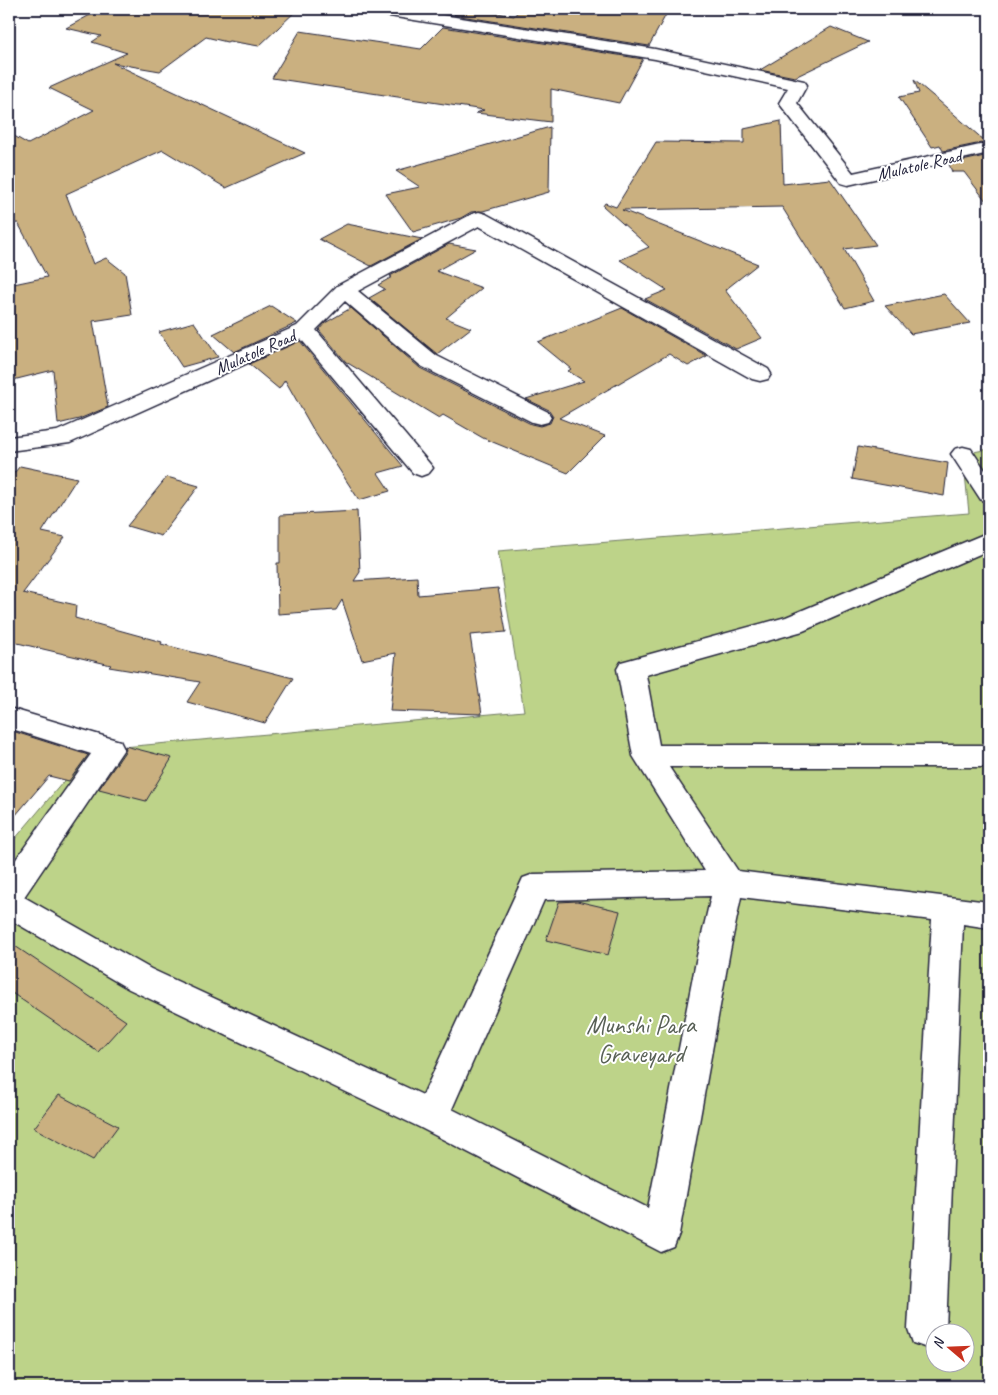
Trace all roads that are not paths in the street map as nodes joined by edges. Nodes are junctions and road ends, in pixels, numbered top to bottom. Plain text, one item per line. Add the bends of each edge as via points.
1 (377, 9) edge
2 (989, 148) edge
3 (344, 290) junction
4 (304, 330) junction
5 (760, 374) dead end
6 (540, 417) dead end
7 (9, 444) edge
8 (963, 454) dead end
9 (421, 468) dead end
10 (989, 494) edge
11 (989, 540) edge
12 (9, 718) edge
13 (647, 756) junction
14 (989, 756) edge
15 (729, 884) junction
16 (9, 893) edge
17 (9, 904) edge
18 (948, 909) junction
19 (989, 915) edge
20 (430, 1116) junction
21 (927, 1322) edge

1 - 2 street, Mulatole Road via 655,54 798,84 788,103 848,178 862,178
3 - 4 street, Mulatole Road
3 - 5 street, Mulatole Road via 479,218
3 - 6 street via 429,361
4 - 7 street, Mulatole Road via 62,438
4 - 9 street
8 - 10 street
11 - 13 street via 794,624 631,669
12 - 16 street via 110,749
13 - 14 street
13 - 15 street
15 - 18 street
15 - 20 street via 534,887
15 - 20 street via 661,1234
17 - 20 street via 140,979
18 - 19 street
18 - 21 street

